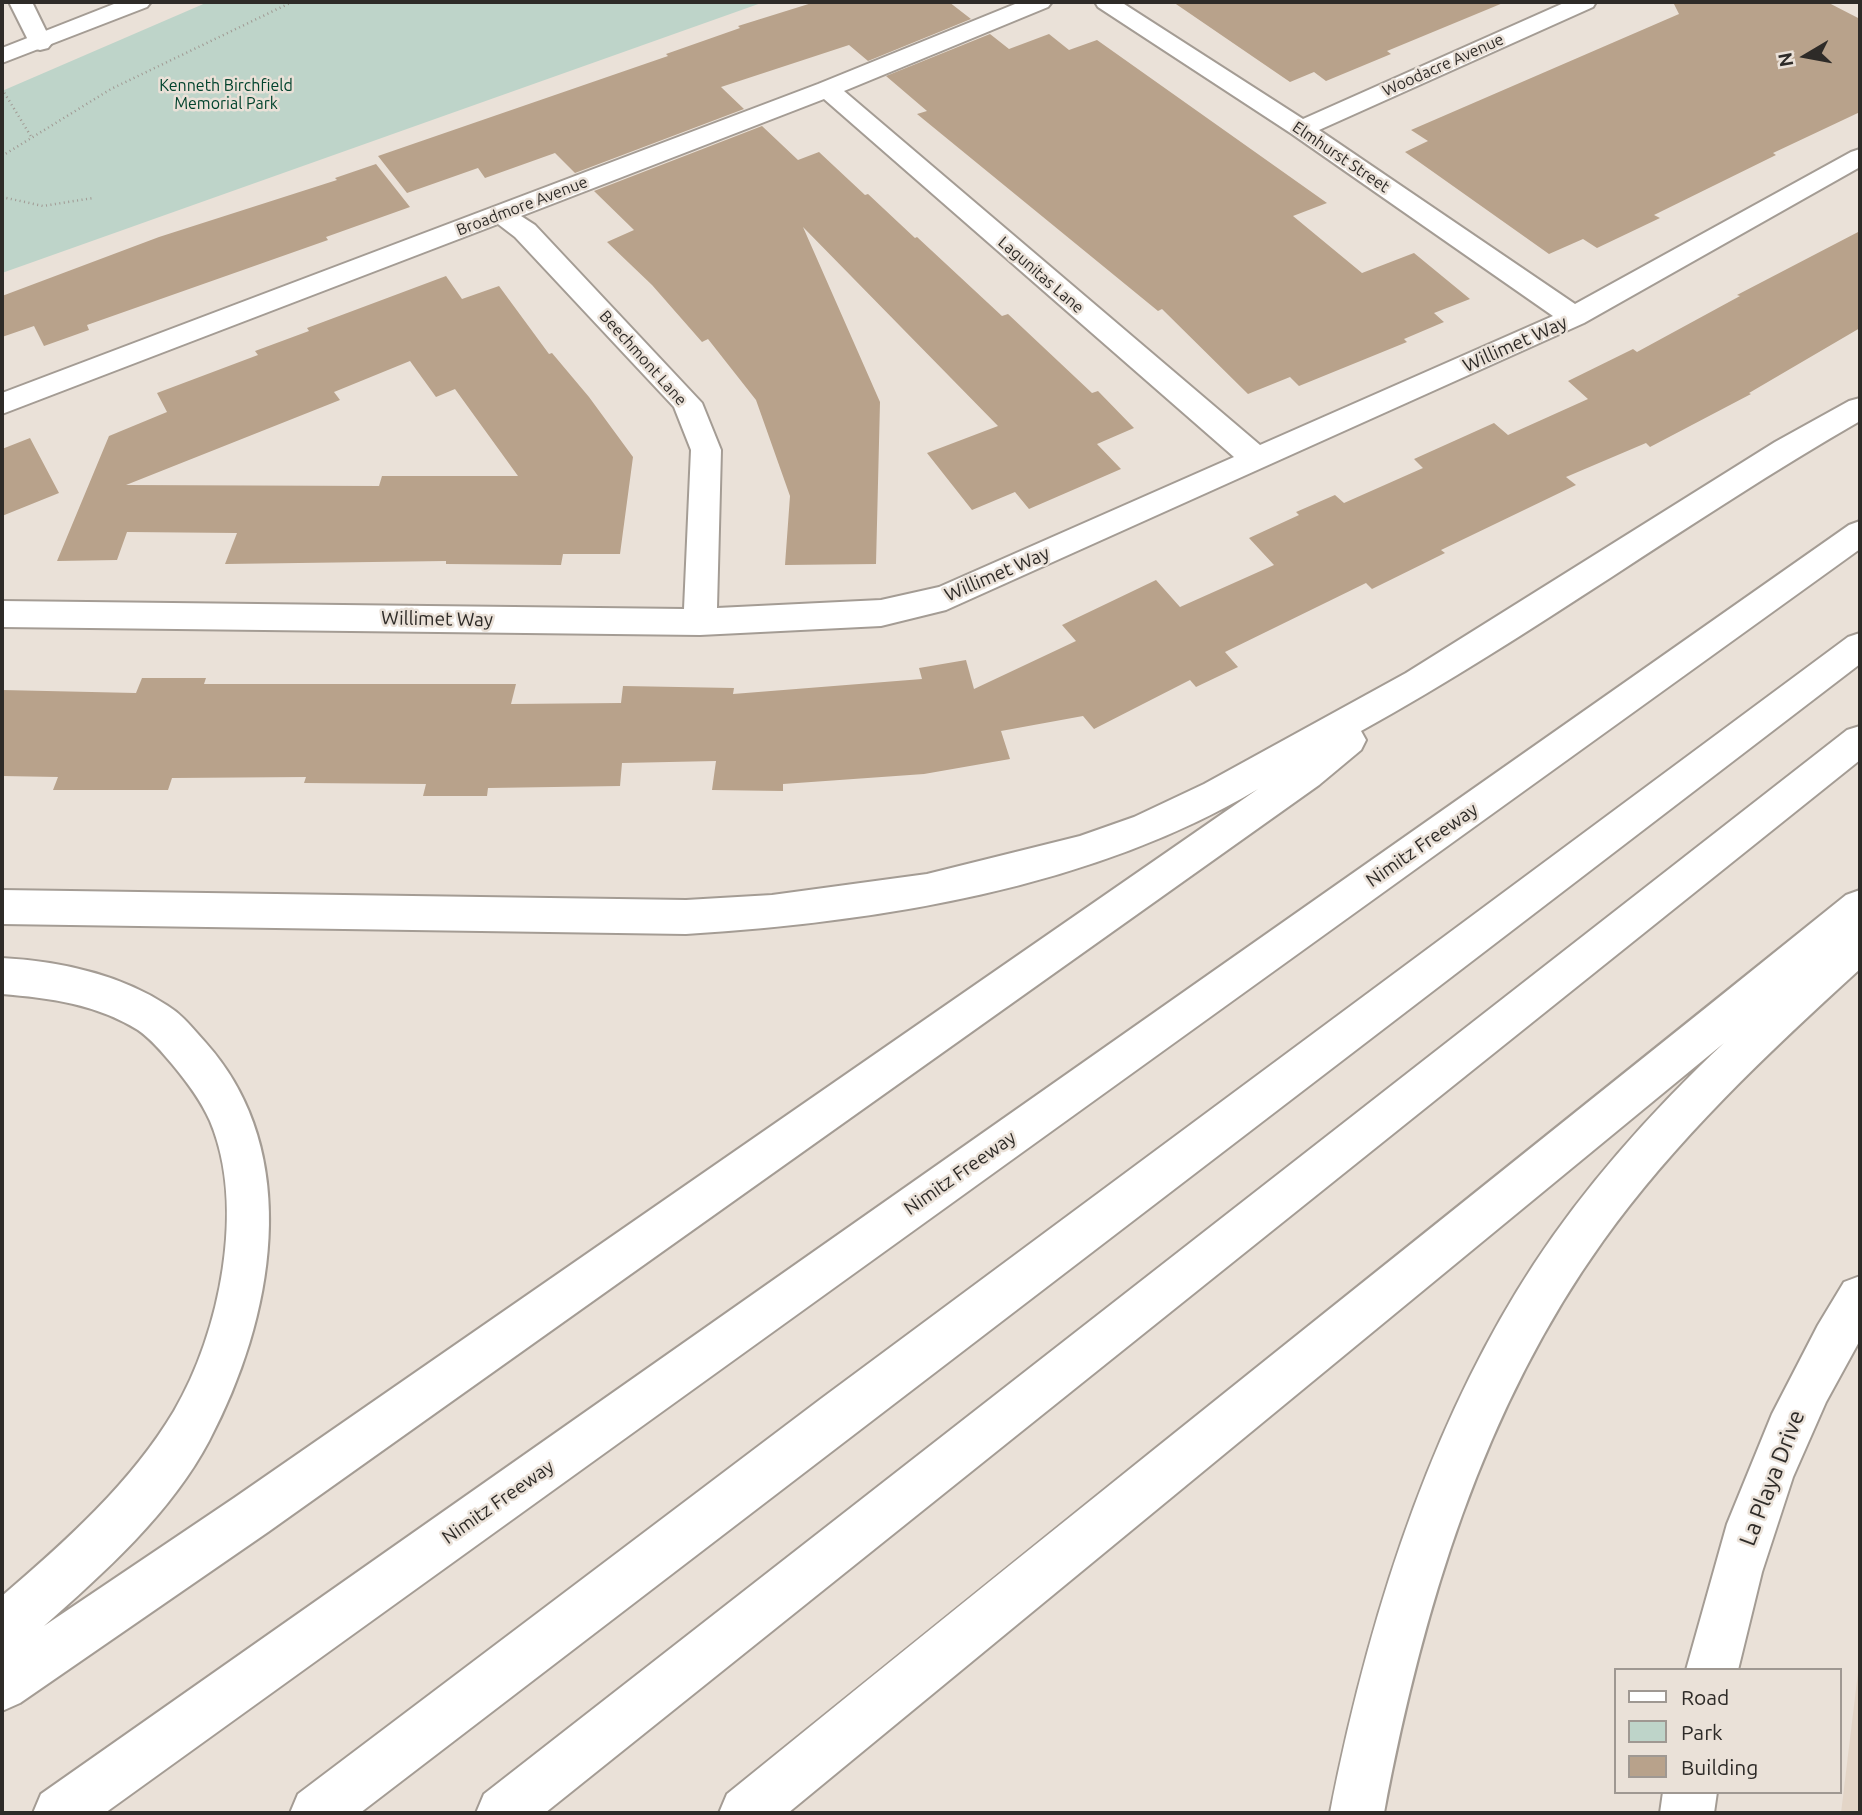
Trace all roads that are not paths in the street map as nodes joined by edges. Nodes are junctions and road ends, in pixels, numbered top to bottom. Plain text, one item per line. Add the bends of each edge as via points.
1 (139, 2) edge
2 (1041, 2) edge
3 (1106, 2) edge
4 (1585, 2) edge
5 (22, 4) dead end
6 (40, 43) junction
7 (2, 56) edge
8 (827, 89) junction
9 (1300, 129) junction
10 (1860, 157) edge
11 (501, 214) junction
12 (1574, 317) junction
13 (2, 404) edge
14 (1860, 408) edge
15 (1257, 460) junction
16 (1860, 533) edge
17 (2, 614) edge
18 (700, 622) junction
19 (1860, 646) edge
20 (1418, 683) junction
21 (1860, 740) edge
22 (2, 907) edge
23 (1860, 907) edge
24 (1860, 946) edge
25 (2, 976) edge
26 (1860, 1298) edge
27 (2, 1629) edge
28 (1713, 1668) edge
29 (2, 1685) edge
30 (1690, 1794) edge
31 (60, 1813) edge
32 (317, 1813) edge
33 (503, 1813) edge
34 (747, 1813) edge
35 (1357, 1813) edge
36 (1687, 1813) edge

1 - 6 main road
2 - 8 main road, Broadmore Avenue
3 - 9 main road, Elmhurst Street
4 - 9 main road, Woodacre Avenue
5 - 6 main road
6 - 7 main road
8 - 11 main road, Broadmore Avenue
8 - 15 main road, Lagunitas Lane
9 - 12 main road, Elmhurst Street
10 - 12 main road, Willimet Way
11 - 13 main road, Broadmore Avenue
11 - 18 main road, Beechmont Lane via 525,231 687,403 706,450
12 - 15 main road, Willimet Way
14 - 20 main road
15 - 18 main road, Willimet Way via 946,598 881,612
16 - 31 main road, Nimitz Freeway
17 - 18 main road, Willimet Way
19 - 32 main road
20 - 22 main road via 1217,795 1147,828 1004,873 854,902 686,917
20 - 29 main road via 1306,775
21 - 33 main road
23 - 34 main road
24 - 35 main road via 1776,1019 1701,1094 1587,1225 1533,1307 1484,1400 1436,1514 1393,1653
25 - 27 main road via 36,978 100,992 154,1018 196,1056 225,1104 242,1154 250,1216 243,1290 221,1363 188,1433 135,1504 65,1576
26 - 28 main road, La Playa Drive via 1829,1347 1786,1434 1738,1567
30 - 36 main road

